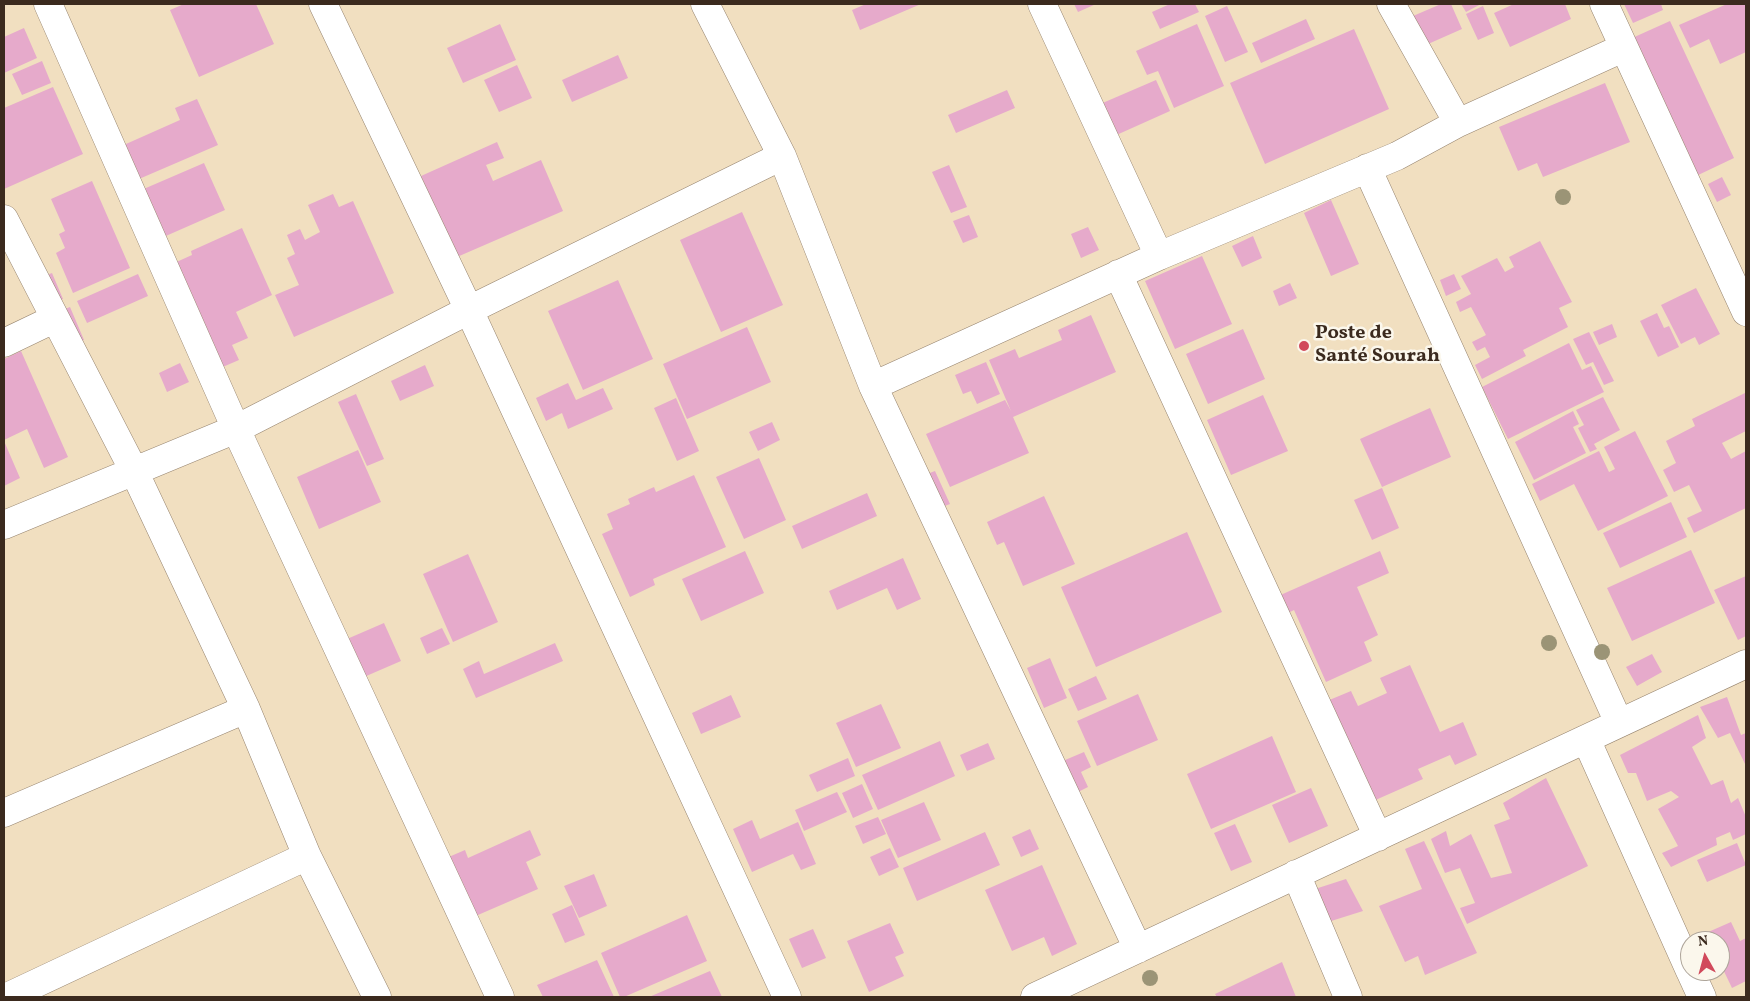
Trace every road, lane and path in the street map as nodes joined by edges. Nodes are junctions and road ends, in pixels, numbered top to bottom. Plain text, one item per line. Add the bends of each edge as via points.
1 (48, 4) edge
2 (323, 4) edge
3 (705, 4) edge
4 (1042, 4) edge
5 (1391, 4) edge
6 (1604, 4) edge
7 (1623, 48) junction
8 (1458, 123) junction
9 (782, 156) junction
10 (1367, 168) junction
11 (4, 220) edge
12 (1159, 256) junction
13 (1118, 274) junction
14 (469, 310) junction
15 (1746, 311) edge
16 (54, 319) junction
17 (4, 343) edge
18 (873, 386) junction
19 (236, 429) junction
20 (134, 471) junction
21 (4, 525) edge
22 (1746, 664) edge
23 (246, 709) junction
24 (1619, 723) junction
25 (1586, 739) junction
26 (4, 814) edge
27 (1378, 837) junction
28 (307, 856) junction
29 (1296, 874) junction
30 (1138, 949) junction
31 (1680, 949) edge
32 (1695, 981) edge
33 (7, 997) edge
34 (377, 997) edge
35 (500, 997) edge
36 (786, 997) edge
37 (1034, 997) edge
38 (1348, 997) edge
39 (1702, 997) edge

1 - 19 street
2 - 14 street
3 - 9 street
4 - 12 street
5 - 8 street
6 - 7 street
7 - 8 street
7 - 15 street
8 - 10 street via 1397,156
9 - 14 street
9 - 18 street
10 - 12 street
10 - 24 street
11 - 16 street
12 - 13 street
13 - 18 street
13 - 27 street
14 - 19 street
14 - 36 street
16 - 17 street
16 - 20 street
18 - 30 street
19 - 20 street
19 - 35 street
20 - 21 street
20 - 23 street
22 - 24 street
23 - 26 street
23 - 28 street
24 - 25 street
25 - 27 street
25 - 31 street
27 - 29 street
28 - 33 street
28 - 34 street
29 - 30 street
29 - 38 street
30 - 37 street
32 - 39 street

